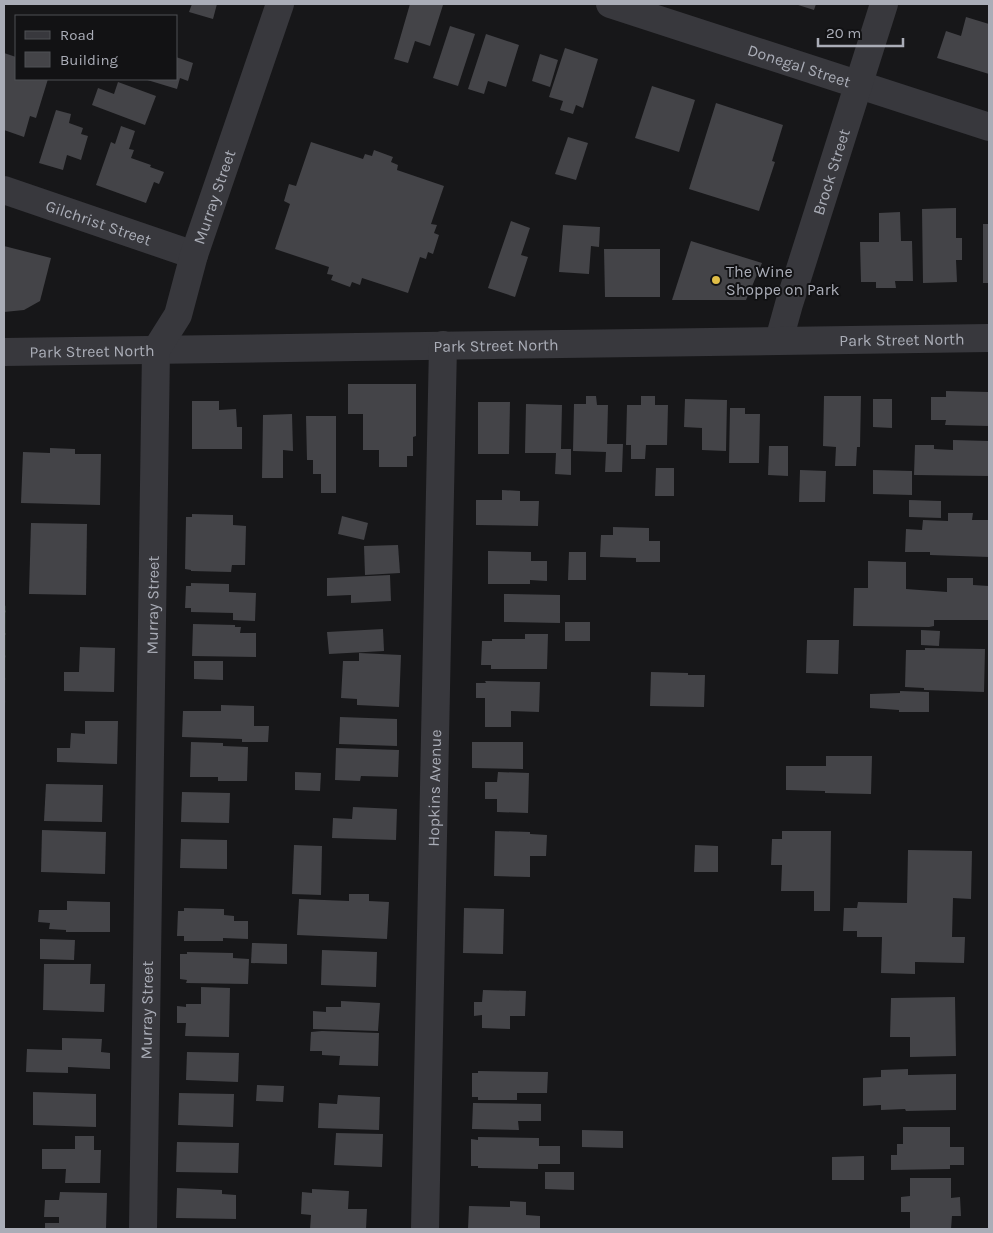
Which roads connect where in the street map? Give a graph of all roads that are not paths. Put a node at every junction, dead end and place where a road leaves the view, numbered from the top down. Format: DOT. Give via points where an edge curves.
graph roads {
  1 [pos="280,4"];
  2 [pos="610,4"];
  3 [pos="884,4"];
  4 [pos="858,85"];
  5 [pos="989,127"];
  6 [pos="4,190"];
  7 [pos="194,255"];
  8 [pos="989,338"];
  9 [pos="779,340"];
  10 [pos="443,345"];
  11 [pos="156,350"];
  12 [pos="4,352"];
  13 [pos="142,1229"];
  14 [pos="425,1229"];
  1 -- 7 [label="street, Murray Street"];
  2 -- 4 [label="street, Donegal Street"];
  3 -- 4 [label="street, Brock Street"];
  4 -- 5 [label="street, Donegal Street"];
  4 -- 9 [label="street, Brock Street"];
  6 -- 7 [label="street, Gilchrist Street"];
  7 -- 11 [label="street, Murray Street" via="178,315"];
  8 -- 9 [label="street, Park Street North"];
  9 -- 10 [label="street, Park Street North"];
  10 -- 11 [label="street, Park Street North"];
  10 -- 14 [label="street, Hopkins Avenue"];
  11 -- 12 [label="street, Park Street North"];
  11 -- 13 [label="street, Murray Street"];
}
